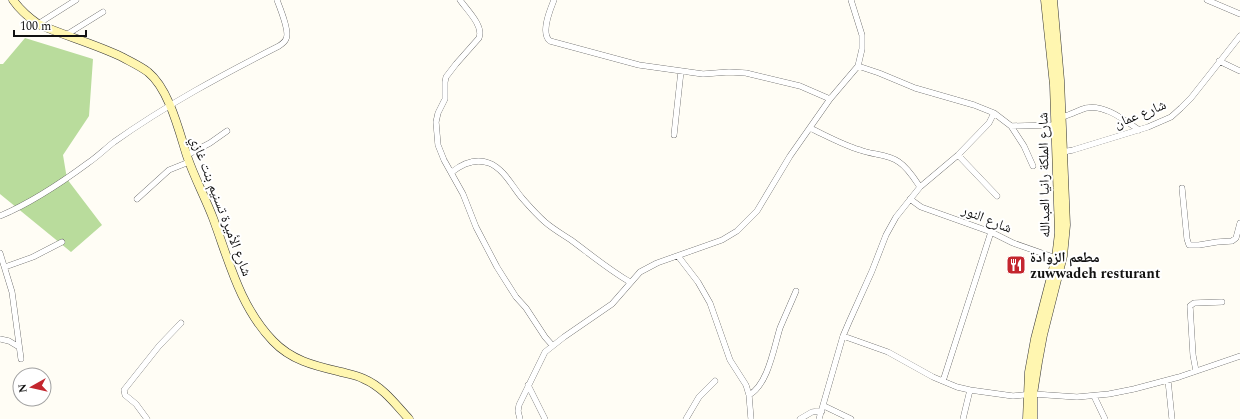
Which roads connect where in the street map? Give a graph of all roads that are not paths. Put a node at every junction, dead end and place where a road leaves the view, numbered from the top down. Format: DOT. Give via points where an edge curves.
graph roads {
  1 [pos="13,0"];
  2 [pos="76,0"];
  3 [pos="277,0"];
  4 [pos="460,0"];
  5 [pos="554,0"];
  6 [pos="851,0"];
  7 [pos="1045,0"];
  8 [pos="1052,0"];
  9 [pos="1207,0"];
  10 [pos="103,12"];
  11 [pos="1240,14"];
  12 [pos="38,24"];
  13 [pos="66,35"];
  14 [pos="1240,36"];
  15 [pos="1219,61"];
  16 [pos="858,66"];
  17 [pos="681,71"];
  18 [pos="1240,71"];
  19 [pos="830,99"];
  20 [pos="170,106"];
  21 [pos="994,113"];
  22 [pos="1065,116"];
  23 [pos="1055,125"];
  24 [pos="1011,126"];
  25 [pos="810,128"];
  26 [pos="1138,130"];
  27 [pos="226,131"];
  28 [pos="674,135"];
  29 [pos="1062,152"];
  30 [pos="958,156"];
  31 [pos="188,159"];
  32 [pos="1033,166"];
  33 [pos="452,172"];
  34 [pos="920,187"];
  35 [pos="1182,188"];
  36 [pos="998,196"];
  37 [pos="137,199"];
  38 [pos="910,199"];
  39 [pos="0,216"];
  40 [pos="1240,224"];
  41 [pos="991,232"];
  42 [pos="62,242"];
  43 [pos="0,253"];
  44 [pos="678,256"];
  45 [pos="1056,258"];
  46 [pos="5,267"];
  47 [pos="630,282"];
  48 [pos="796,291"];
  49 [pos="1222,302"];
  50 [pos="181,323"];
  51 [pos="18,336"];
  52 [pos="843,336"];
  53 [pos="0,339"];
  54 [pos="9,341"];
  55 [pos="552,345"];
  56 [pos="19,347"];
  57 [pos="1240,357"];
  58 [pos="21,359"];
  59 [pos="1196,371"];
  60 [pos="1168,380"];
  61 [pos="715,381"];
  62 [pos="943,381"];
  63 [pos="528,385"];
  64 [pos="970,390"];
  65 [pos="749,395"];
  66 [pos="1031,395"];
  67 [pos="1094,396"];
  68 [pos="823,408"];
  69 [pos="147,419"];
  70 [pos="409,419"];
  71 [pos="520,419"];
  72 [pos="545,419"];
  73 [pos="686,419"];
  74 [pos="752,419"];
  75 [pos="800,419"];
  76 [pos="819,419"];
  77 [pos="851,419"];
  78 [pos="963,419"];
  79 [pos="1027,419"];
  80 [pos="1033,419"];
  81 [pos="1105,419"];
  82 [pos="1172,419"];
  1 -- 12 [label="main road, شارع الأميرة تسنيم بنت غازي" via="19,9"];
  2 -- 12 [label="street"];
  3 -- 20 [label="street" via="286,30 285,41"];
  4 -- 33 [label="street" via="480,30 480,34 447,75 445,99 436,119 438,145"];
  5 -- 17 [label="street" via="545,29 548,40 625,62"];
  6 -- 16 [label="street" via="862,35"];
  7 -- 23 [label="main road, شارع الملكة رانيا العبدالله" via="1054,85"];
  8 -- 29 [label="main road, شارع الملكة رانيا العبدالله" via="1060,80"];
  9 -- 11 [label="street"];
  10 -- 13 [label="street"];
  12 -- 13 [label="main road, شارع الأميرة تسنيم بنت غازي"];
  13 -- 20 [label="main road, شارع الأميرة تسنيم بنت غازي" via="98,46 148,72 158,83"];
  14 -- 15 [label="street, شارع عمان"];
  15 -- 18 [label="street"];
  15 -- 26 [label="street, شارع عمان" via="1182,108 1171,116"];
  16 -- 19 [label="street"];
  16 -- 21 [label="street" via="915,88"];
  17 -- 19 [label="street" via="703,74 746,73 792,83"];
  17 -- 28 [label="street"];
  19 -- 25 [label="street"];
  20 -- 31 [label="main road, شارع الأميرة تسنيم بنت غازي"];
  20 -- 39 [label="street" via="34,199"];
  21 -- 24 [label="street"];
  21 -- 30 [label="street" via="989,123"];
  22 -- 26 [label="street" via="1086,108 1096,108 1116,115"];
  23 -- 24 [label="street"];
  23 -- 45 [label="main road, شارع الملكة رانيا العبدالله" via="1059,233"];
  24 -- 32 [label="street"];
  25 -- 34 [label="street" via="839,143 893,158 908,170"];
  25 -- 44 [label="street" via="757,211 742,226 722,240"];
  26 -- 29 [label="street, شارع عمان"];
  27 -- 31 [label="street"];
  29 -- 66 [label="main road, شارع الملكة رانيا العبدالله" via="1066,225 1064,244"];
  30 -- 34 [label="street"];
  30 -- 36 [label="street"];
  31 -- 37 [label="street" via="169,170"];
  31 -- 70 [label="main road, شارع الأميرة تسنيم بنت غازي" via="239,289 252,312 274,341 289,354 306,363 357,375 373,383"];
  33 -- 47 [label="street" via="471,162 488,163 497,168 547,224 612,272"];
  33 -- 55 [label="street" via="497,267"];
  34 -- 38 [label="street"];
  35 -- 40 [label="street" via="1189,245 1232,241 1236,238"];
  38 -- 41 [label="street, شارع النور" via="921,207"];
  38 -- 52 [label="street" via="886,235"];
  41 -- 45 [label="street, شارع النور" via="1013,243"];
  41 -- 62 [label="street"];
  42 -- 46 [label="street" via="33,257"];
  43 -- 46 [label="street"];
  44 -- 47 [label="street" via="645,268"];
  44 -- 65 [label="street" via="707,298 730,360 746,385"];
  45 -- 66 [label="main road, شارع الملكة رانيا العبدالله" via="1035,339 1029,372"];
  46 -- 51 [label="street" via="12,292"];
  47 -- 55 [label="street" via="617,300"];
  48 -- 65 [label="street" via="768,367 756,390"];
  49 -- 59 [label="street" via="1194,303 1190,306"];
  50 -- 69 [label="street" via="124,390 125,395 136,404"];
  51 -- 54 [label="street"];
  51 -- 56 [label="street"];
  52 -- 62 [label="street" via="888,352"];
  52 -- 68 [label="street"];
  53 -- 54 [label="street"];
  54 -- 56 [label="street"];
  55 -- 63 [label="street" via="541,357"];
  56 -- 58 [label="street"];
  57 -- 59 [label="street"];
  59 -- 60 [label="street"];
  60 -- 67 [label="street"];
  60 -- 82 [label="street"];
  61 -- 73 [label="street" via="699,397"];
  62 -- 64 [label="street"];
  63 -- 71 [label="street" via="518,408"];
  63 -- 72 [label="street"];
  64 -- 66 [label="street" via="1013,396"];
  64 -- 78 [label="street"];
  65 -- 74 [label="street"];
  66 -- 67 [label="street"];
  66 -- 79 [label="main road, شارع الملكة رانيا العبدالله"];
  66 -- 80 [label="main road, شارع الملكة رانيا العبدالله"];
  67 -- 81 [label="street"];
  68 -- 75 [label="street"];
  68 -- 76 [label="street"];
  68 -- 77 [label="street"];
}
